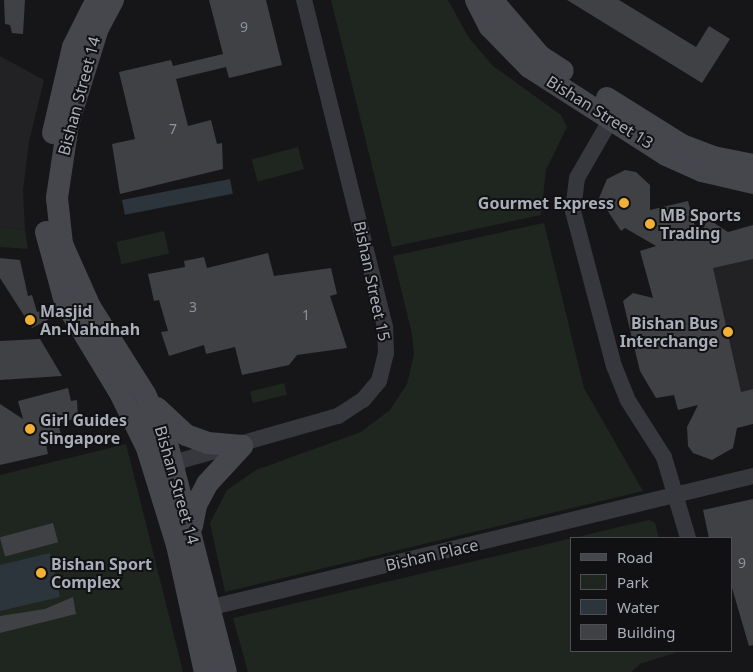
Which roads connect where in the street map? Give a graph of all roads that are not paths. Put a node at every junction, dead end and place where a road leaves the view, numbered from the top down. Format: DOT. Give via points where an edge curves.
graph roads {
  1 [pos="97,0"];
  2 [pos="113,0"];
  3 [pos="304,0"];
  4 [pos="476,0"];
  5 [pos="492,0"];
  6 [pos="611,119"];
  7 [pos="753,165"];
  8 [pos="753,183"];
  9 [pos="145,394"];
  10 [pos="242,446"];
  11 [pos="163,465"];
  12 [pos="752,478"];
  13 [pos="678,497"];
  14 [pos="191,530"];
  15 [pos="688,537"];
  16 [pos="209,606"];
  17 [pos="194,623"];
  18 [pos="205,672"];
  19 [pos="226,672"];
  1 -- 11 [label="street, Bishan Street 14" via="73,47 58,102 44,207 46,240 65,302"];
  2 -- 9 [label="street, Bishan Street 14" via="98,28 68,124 61,161 59,223 77,281"];
  3 -- 10 [label="street, Bishan Street 15" via="368,253 386,354 379,381 363,400 338,416"];
  4 -- 6 [label="street, Bishan Street 13" via="508,49"];
  5 -- 7 [label="street, Bishan Street 13" via="540,56 568,75 682,145 713,157"];
  6 -- 8 [label="street, Bishan Street 13" via="666,155 702,171"];
  6 -- 13 [label="street" via="577,178 573,211 614,366 627,398 664,458"];
  9 -- 10 [label="street" via="186,435 208,443"];
  9 -- 11 [label="street, Bishan Street 14"];
  10 -- 11 [label="street, Bishan Street 15"];
  10 -- 14 [label="street" via="207,484 196,504"];
  11 -- 14 [label="street, Bishan Street 14"];
  11 -- 17 [label="street, Bishan Street 14"];
  12 -- 13 [label="street, Bishan Place"];
  13 -- 15 [label="street"];
  13 -- 16 [label="street, Bishan Place"];
  14 -- 16 [label="street, Bishan Street 14"];
  16 -- 17 [label="street" via="199,610"];
  16 -- 19 [label="street, Bishan Street 14"];
  17 -- 18 [label="street, Bishan Street 14"];
}
